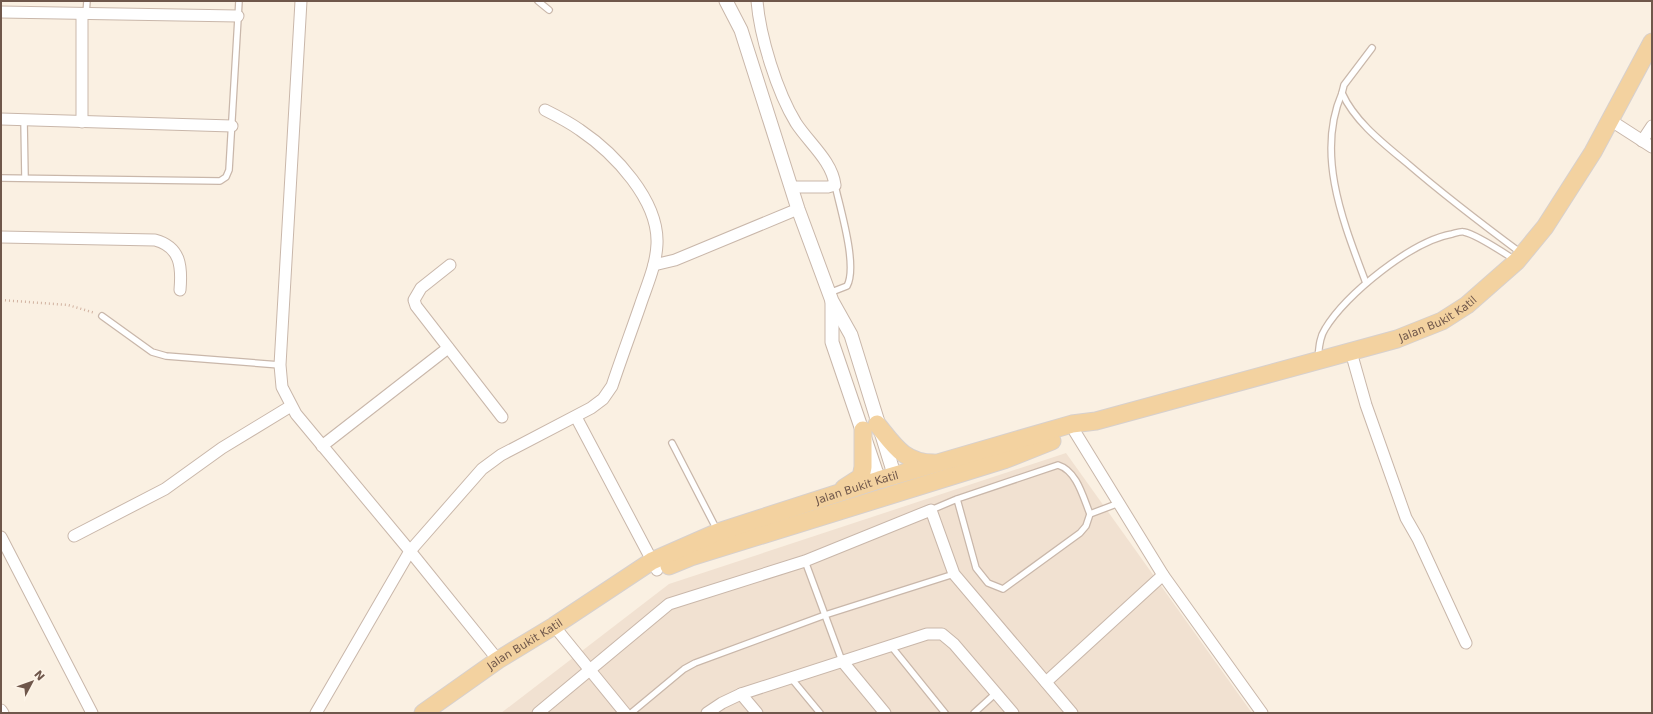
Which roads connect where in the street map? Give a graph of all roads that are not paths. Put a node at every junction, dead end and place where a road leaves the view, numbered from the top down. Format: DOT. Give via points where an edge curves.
graph roads {
  1 [pos="87,1"];
  2 [pos="239,1"];
  3 [pos="301,1"];
  4 [pos="538,1"];
  5 [pos="726,1"];
  6 [pos="757,1"];
  7 [pos="549,10"];
  8 [pos="1,12"];
  9 [pos="84,14"];
  10 [pos="238,16"];
  11 [pos="1652,42"];
  12 [pos="1372,48"];
  13 [pos="1648,59"];
  14 [pos="1342,93"];
  15 [pos="546,110"];
  16 [pos="1,119"];
  17 [pos="24,120"];
  18 [pos="1610,120"];
  19 [pos="82,122"];
  20 [pos="232,126"];
  21 [pos="1652,126"];
  22 [pos="1642,141"];
  23 [pos="1652,147"];
  24 [pos="1,178"];
  25 [pos="25,178"];
  26 [pos="835,185"];
  27 [pos="792,187"];
  28 [pos="798,208"];
  29 [pos="1,237"];
  30 [pos="1520,258"];
  31 [pos="450,265"];
  32 [pos="654,265"];
  33 [pos="1366,283"];
  34 [pos="180,290"];
  35 [pos="831,297"];
  36 [pos="102,316"];
  37 [pos="448,348"];
  38 [pos="1351,352"];
  39 [pos="1318,360"];
  40 [pos="280,366"];
  41 [pos="290,406"];
  42 [pos="502,417"];
  43 [pos="576,417"];
  44 [pos="870,427"];
  45 [pos="1073,428"];
  46 [pos="672,443"];
  47 [pos="322,446"];
  48 [pos="940,463"];
  49 [pos="888,481"];
  50 [pos="926,484"];
  51 [pos="957,499"];
  52 [pos="815,501"];
  53 [pos="1119,503"];
  54 [pos="861,504"];
  55 [pos="931,510"];
  56 [pos="1090,514"];
  57 [pos="718,532"];
  58 [pos="74,536"];
  59 [pos="1,537"];
  60 [pos="410,551"];
  61 [pos="805,561"];
  62 [pos="654,566"];
  63 [pos="954,574"];
  64 [pos="1163,575"];
  65 [pos="825,615"];
  66 [pos="554,626"];
  67 [pos="1466,643"];
  68 [pos="891,646"];
  69 [pos="498,660"];
  70 [pos="842,661"];
  71 [pos="590,670"];
  72 [pos="790,678"];
  73 [pos="1046,682"];
  74 [pos="996,693"];
  75 [pos="741,694"];
  76 [pos="1,710"];
  77 [pos="3,713"];
  78 [pos="92,713"];
  79 [pos="316,713"];
  80 [pos="423,713"];
  81 [pos="538,713"];
  82 [pos="625,713"];
  83 [pos="631,713"];
  84 [pos="707,713"];
  85 [pos="757,713"];
  86 [pos="820,713"];
  87 [pos="885,713"];
  88 [pos="945,713"];
  89 [pos="974,713"];
  90 [pos="1013,713"];
  91 [pos="1072,713"];
  92 [pos="1262,713"];
  1 -- 9 [label="lane"];
  2 -- 10 [label="lane"];
  3 -- 40 [label="street"];
  4 -- 7 [label="lane"];
  5 -- 27 [label="street" via="741,30"];
  6 -- 26 [label="street" via="770,61 788,108 807,139 831,169"];
  8 -- 9 [label="street"];
  9 -- 10 [label="street"];
  9 -- 19 [label="street"];
  10 -- 20 [label="lane"];
  11 -- 13 [label="main road, Jalan Bukit Katil"];
  12 -- 14 [label="lane" via="1344,85"];
  13 -- 18 [label="main road, Jalan Bukit Katil"];
  14 -- 30 [label="lane" via="1353,113 1389,148"];
  14 -- 33 [label="lane" via="1331,132 1332,163 1344,224"];
  15 -- 32 [label="street" via="580,129 604,149 625,171 643,196 655,221 657,243"];
  16 -- 17 [label="street"];
  17 -- 19 [label="street"];
  17 -- 25 [label="lane"];
  18 -- 22 [label="street"];
  18 -- 30 [label="main road, Jalan Bukit Katil" via="1593,152 1545,227"];
  19 -- 20 [label="street"];
  20 -- 25 [label="lane" via="229,170 226,177 220,181"];
  21 -- 22 [label="street"];
  22 -- 23 [label="street"];
  24 -- 25 [label="lane"];
  26 -- 27 [label="street"];
  26 -- 35 [label="lane" via="848,240 851,279 847,286"];
  27 -- 28 [label="street"];
  28 -- 32 [label="street" via="676,260"];
  28 -- 35 [label="street"];
  29 -- 34 [label="street" via="155,240 173,250 179,261"];
  30 -- 33 [label="lane" via="1464,232 1438,236 1416,247"];
  30 -- 38 [label="main road, Jalan Bukit Katil" via="1467,305 1442,321 1397,339"];
  31 -- 37 [label="street" via="421,288 414,300"];
  32 -- 43 [label="street" via="612,386 603,399"];
  33 -- 39 [label="lane" via="1324,330 1319,344"];
  35 -- 44 [label="street" via="851,335"];
  35 -- 44 [label="street" via="832,342"];
  36 -- 40 [label="lane" via="152,352 166,356"];
  37 -- 42 [label="street"];
  37 -- 47 [label="street"];
  38 -- 39 [label="main road, Jalan Bukit Katil"];
  38 -- 67 [label="street" via="1366,405 1406,518"];
  39 -- 45 [label="main road, Jalan Bukit Katil"];
  40 -- 41 [label="street" via="282,387"];
  41 -- 47 [label="street"];
  41 -- 58 [label="street" via="222,448 165,489"];
  43 -- 60 [label="street" via="501,455 482,469"];
  43 -- 62 [label="street"];
  44 -- 48 [label="main road" via="913,460"];
  44 -- 49 [label="street"];
  44 -- 52 [label="main road" via="861,477 851,485"];
  45 -- 48 [label="main road, Jalan Bukit Katil"];
  45 -- 50 [label="main road, Jalan Bukit Katil" via="1004,460"];
  45 -- 53 [label="street"];
  46 -- 57 [label="lane"];
  47 -- 60 [label="street"];
  48 -- 49 [label="main road, Jalan Bukit Katil"];
  49 -- 50 [label="main road"];
  49 -- 52 [label="main road, Jalan Bukit Katil"];
  49 -- 54 [label="main road"];
  50 -- 54 [label="main road, Jalan Bukit Katil"];
  51 -- 55 [label="lane"];
  51 -- 56 [label="lane" via="1058,465 1064,467 1074,478"];
  51 -- 56 [label="lane" via="976,568 988,583 1003,589 1080,533 1086,526"];
  52 -- 57 [label="main road, Jalan Bukit Katil"];
  53 -- 56 [label="lane"];
  53 -- 64 [label="street"];
  54 -- 62 [label="main road, Jalan Bukit Katil"];
  55 -- 61 [label="street"];
  55 -- 63 [label="street"];
  57 -- 62 [label="main road, Jalan Bukit Katil"];
  59 -- 78 [label="street"];
  60 -- 69 [label="street"];
  60 -- 79 [label="street"];
  61 -- 65 [label="lane"];
  61 -- 71 [label="street" via="669,604"];
  62 -- 66 [label="main road, Jalan Bukit Katil" via="628,578"];
  63 -- 65 [label="lane"];
  63 -- 73 [label="street"];
  64 -- 73 [label="street"];
  64 -- 92 [label="street"];
  65 -- 70 [label="lane"];
  65 -- 83 [label="lane" via="695,663 684,669"];
  66 -- 69 [label="main road, Jalan Bukit Katil"];
  66 -- 71 [label="street"];
  68 -- 70 [label="street"];
  68 -- 74 [label="street" via="927,634 942,634 954,644"];
  68 -- 88 [label="lane"];
  69 -- 80 [label="main road, Jalan Bukit Katil"];
  70 -- 72 [label="street"];
  70 -- 87 [label="street"];
  71 -- 81 [label="street"];
  71 -- 82 [label="street"];
  72 -- 75 [label="street"];
  72 -- 86 [label="lane"];
  73 -- 91 [label="street"];
  74 -- 89 [label="lane"];
  74 -- 90 [label="street"];
  75 -- 84 [label="street"];
  75 -- 85 [label="street"];
  76 -- 77 [label="street"];
}
